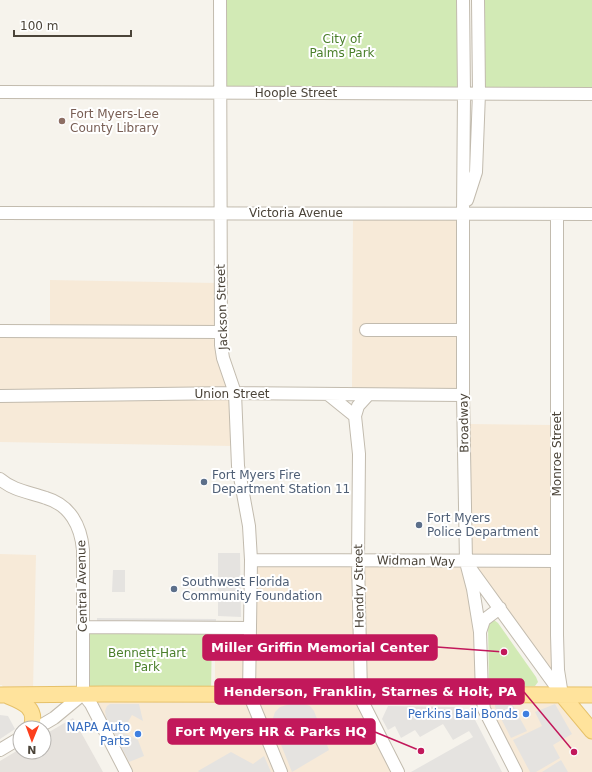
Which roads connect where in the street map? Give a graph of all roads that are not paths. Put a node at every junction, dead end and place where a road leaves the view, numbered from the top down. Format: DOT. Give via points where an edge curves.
graph roads {
  1 [pos="220,0"];
  2 [pos="463,0"];
  3 [pos="478,0"];
  4 [pos="0,92"];
  5 [pos="220,93"];
  6 [pos="464,93"];
  7 [pos="478,93"];
  8 [pos="592,94"];
  9 [pos="0,213"];
  10 [pos="220,213"];
  11 [pos="463,213"];
  12 [pos="557,214"];
  13 [pos="592,214"];
  14 [pos="366,330"];
  15 [pos="463,330"];
  16 [pos="0,331"];
  17 [pos="220,332"];
  18 [pos="236,393"];
  19 [pos="329,395"];
  20 [pos="368,395"];
  21 [pos="463,395"];
  22 [pos="0,396"];
  23 [pos="355,416"];
  24 [pos="0,479"];
  25 [pos="251,560"];
  26 [pos="358,560"];
  27 [pos="557,561"];
  28 [pos="466,562"];
  29 [pos="500,608"];
  30 [pos="83,628"];
  31 [pos="250,628"];
  32 [pos="480,632"];
  33 [pos="83,694"];
  34 [pos="249,694"];
  35 [pos="361,694"];
  36 [pos="482,694"];
  37 [pos="562,694"];
  38 [pos="3,695"];
  39 [pos="592,695"];
  40 [pos="33,720"];
  41 [pos="51,720"];
  42 [pos="592,731"];
  43 [pos="12,743"];
  44 [pos="0,750"];
  45 [pos="126,772"];
  46 [pos="282,772"];
  47 [pos="398,772"];
  48 [pos="516,772"];
  1 -- 5 [label="street, Jackson Street"];
  2 -- 6 [label="street, Broadway"];
  3 -- 7 [label="street, Broadway"];
  4 -- 5 [label="street, Hoople Street"];
  5 -- 6 [label="street, Hoople Street"];
  5 -- 10 [label="street, Jackson Street"];
  6 -- 7 [label="street, Hoople Street"];
  6 -- 11 [label="street, Broadway"];
  7 -- 8 [label="street, Hoople Street"];
  7 -- 11 [label="street, Broadway" via="476,172"];
  9 -- 10 [label="street, Victoria Avenue"];
  10 -- 11 [label="street, Victoria Avenue"];
  10 -- 17 [label="street, Jackson Street"];
  11 -- 12 [label="street, Victoria Avenue"];
  11 -- 15 [label="street, Broadway"];
  12 -- 13 [label="street, Victoria Avenue"];
  12 -- 27 [label="street, Monroe Street"];
  14 -- 15 [label="street"];
  15 -- 21 [label="street, Broadway"];
  16 -- 17 [label="street"];
  17 -- 18 [label="street, Jackson Street" via="224,358"];
  18 -- 19 [label="street, Union Street"];
  18 -- 22 [label="street, Union Street"];
  18 -- 25 [label="street, Jackson Street" via="238,466 249,526"];
  19 -- 20 [label="street, Union Street"];
  19 -- 23 [label="street"];
  20 -- 21 [label="street, Union Street"];
  20 -- 23 [label="street" via="358,406"];
  21 -- 28 [label="street, Broadway"];
  23 -- 26 [label="street, Hendry Street" via="359,454"];
  24 -- 30 [label="street, Central Avenue" via="14,489 56,502 76,521 83,550"];
  25 -- 26 [label="street, Widman Way"];
  25 -- 31 [label="street, Jackson Street"];
  26 -- 28 [label="street, Widman Way"];
  26 -- 35 [label="street, Hendry Street"];
  27 -- 28 [label="street, Widman Way"];
  27 -- 37 [label="street, Monroe Street" via="558,670"];
  28 -- 29 [label="street"];
  28 -- 32 [label="street, Broadway"];
  29 -- 32 [label="street" via="484,620"];
  29 -- 37 [label="street"];
  30 -- 31 [label="street"];
  30 -- 33 [label="street, Central Avenue"];
  31 -- 34 [label="street, Jackson Street"];
  32 -- 36 [label="street, Broadway"];
  33 -- 34 [label="main road"];
  33 -- 38 [label="main road"];
  33 -- 41 [label="street"];
  33 -- 45 [label="street" via="91,704"];
  34 -- 35 [label="main road"];
  34 -- 46 [label="street, Jackson Street"];
  35 -- 36 [label="main road"];
  35 -- 47 [label="street, Hendry Street" via="363,703"];
  36 -- 37 [label="main road"];
  36 -- 48 [label="street, Broadway" via="484,709"];
  37 -- 39 [label="main road"];
  37 -- 42 [label="main road"];
  38 -- 40 [label="main road" via="21,701 30,709"];
  43 -- 44 [label="street"];
}
